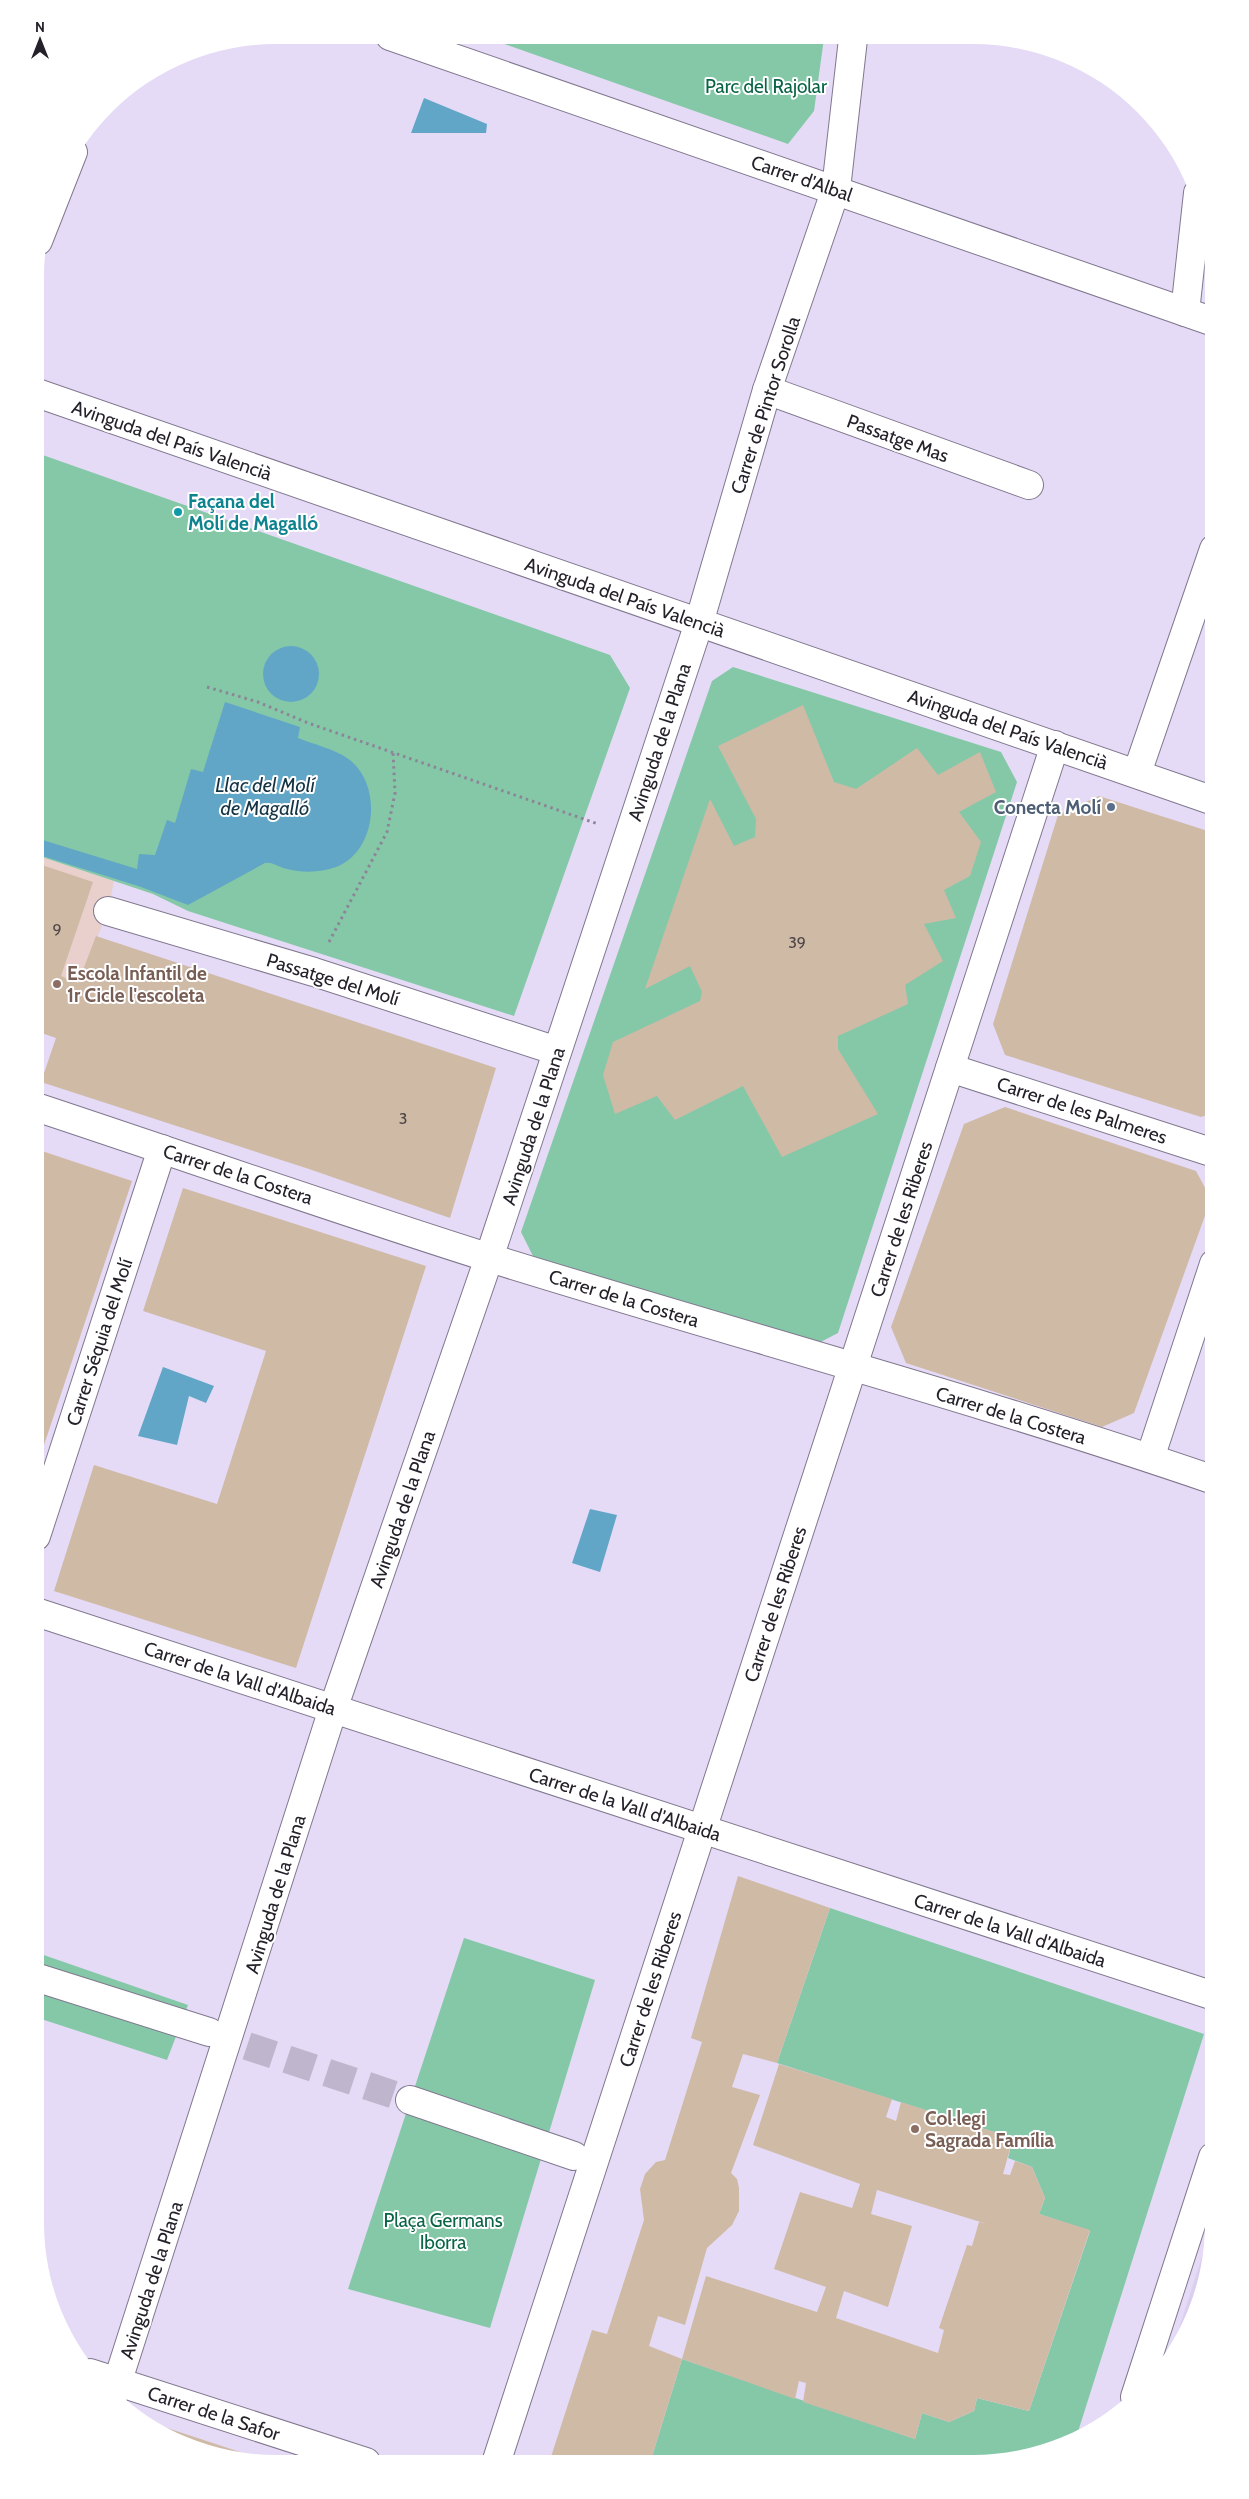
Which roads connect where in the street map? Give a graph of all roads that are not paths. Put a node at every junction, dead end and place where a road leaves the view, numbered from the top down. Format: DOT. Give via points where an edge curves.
graph roads {
  1 [pos="413,44"];
  2 [pos="852,44"];
  3 [pos="836,189"];
  4 [pos="1196,212"];
  5 [pos="1185,312"];
  6 [pos="1205,319"];
  7 [pos="768,390"];
  8 [pos="44,395"];
  9 [pos="1029,485"];
  10 [pos="1205,575"];
  11 [pos="699,623"];
  12 [pos="1055,745"];
  13 [pos="1137,773"];
  14 [pos="1205,798"];
  15 [pos="108,911"];
  16 [pos="558,1051"];
  17 [pos="950,1068"];
  18 [pos="44,1110"];
  19 [pos="162,1149"];
  20 [pos="1205,1150"];
  21 [pos="489,1258"];
  22 [pos="1205,1291"];
  23 [pos="853,1366"];
  24 [pos="1150,1458"];
  25 [pos="1205,1477"];
  26 [pos="44,1511"];
  27 [pos="44,1615"];
  28 [pos="333,1709"];
  29 [pos="702,1829"];
  30 [pos="44,1981"];
  31 [pos="1205,1993"];
  32 [pos="209,2032"];
  33 [pos="410,2100"];
  34 [pos="574,2156"];
  35 [pos="1205,2184"];
  36 [pos="1139,2385"];
  37 [pos="115,2390"];
  38 [pos="342,2455"];
  39 [pos="499,2455"];
  1 -- 3 [label="street, Carrer d'Albal"];
  2 -- 3 [label="street, Carrer de Pintor Sorolla"];
  3 -- 5 [label="street, Carrer d'Albal"];
  3 -- 7 [label="street, Carrer de Pintor Sorolla"];
  4 -- 5 [label="street"];
  5 -- 6 [label="street, Carrer d'Albal"];
  7 -- 9 [label="street, Passatge Mas"];
  7 -- 11 [label="street, Carrer de Pintor Sorolla"];
  8 -- 11 [label="street, Avinguda del País Valencià"];
  10 -- 13 [label="street"];
  11 -- 12 [label="street, Avinguda del País Valencià"];
  11 -- 16 [label="street, Avinguda de la Plana"];
  12 -- 13 [label="street, Avinguda del País Valencià"];
  12 -- 17 [label="street, Carrer de les Riberes"];
  13 -- 14 [label="street, Avinguda del País Valencià"];
  15 -- 16 [label="street, Passatge del Molí" via="314,972"];
  16 -- 21 [label="street, Avinguda de la Plana"];
  17 -- 20 [label="street, Carrer de les Palmeres"];
  17 -- 23 [label="street, Carrer de les Riberes"];
  18 -- 19 [label="street, Carrer de la Costera"];
  19 -- 21 [label="street, Carrer de la Costera"];
  19 -- 26 [label="street, Carrer Séquia del Molí"];
  21 -- 23 [label="street, Carrer de la Costera"];
  21 -- 28 [label="street, Avinguda de la Plana"];
  22 -- 24 [label="street"];
  23 -- 24 [label="street, Carrer de la Costera"];
  23 -- 29 [label="street, Carrer de les Riberes"];
  24 -- 25 [label="street, Carrer de la Costera"];
  27 -- 28 [label="street, Carrer de la Vall d'Albaida"];
  28 -- 29 [label="street, Carrer de la Vall d'Albaida"];
  28 -- 37 [label="street, Avinguda de la Plana"];
  29 -- 31 [label="street, Carrer de la Vall d'Albaida"];
  29 -- 39 [label="street, Carrer de les Riberes"];
  30 -- 32 [label="street"];
  33 -- 34 [label="street"];
  35 -- 36 [label="street"];
  37 -- 38 [label="street, Carrer de la Safor"];
}
